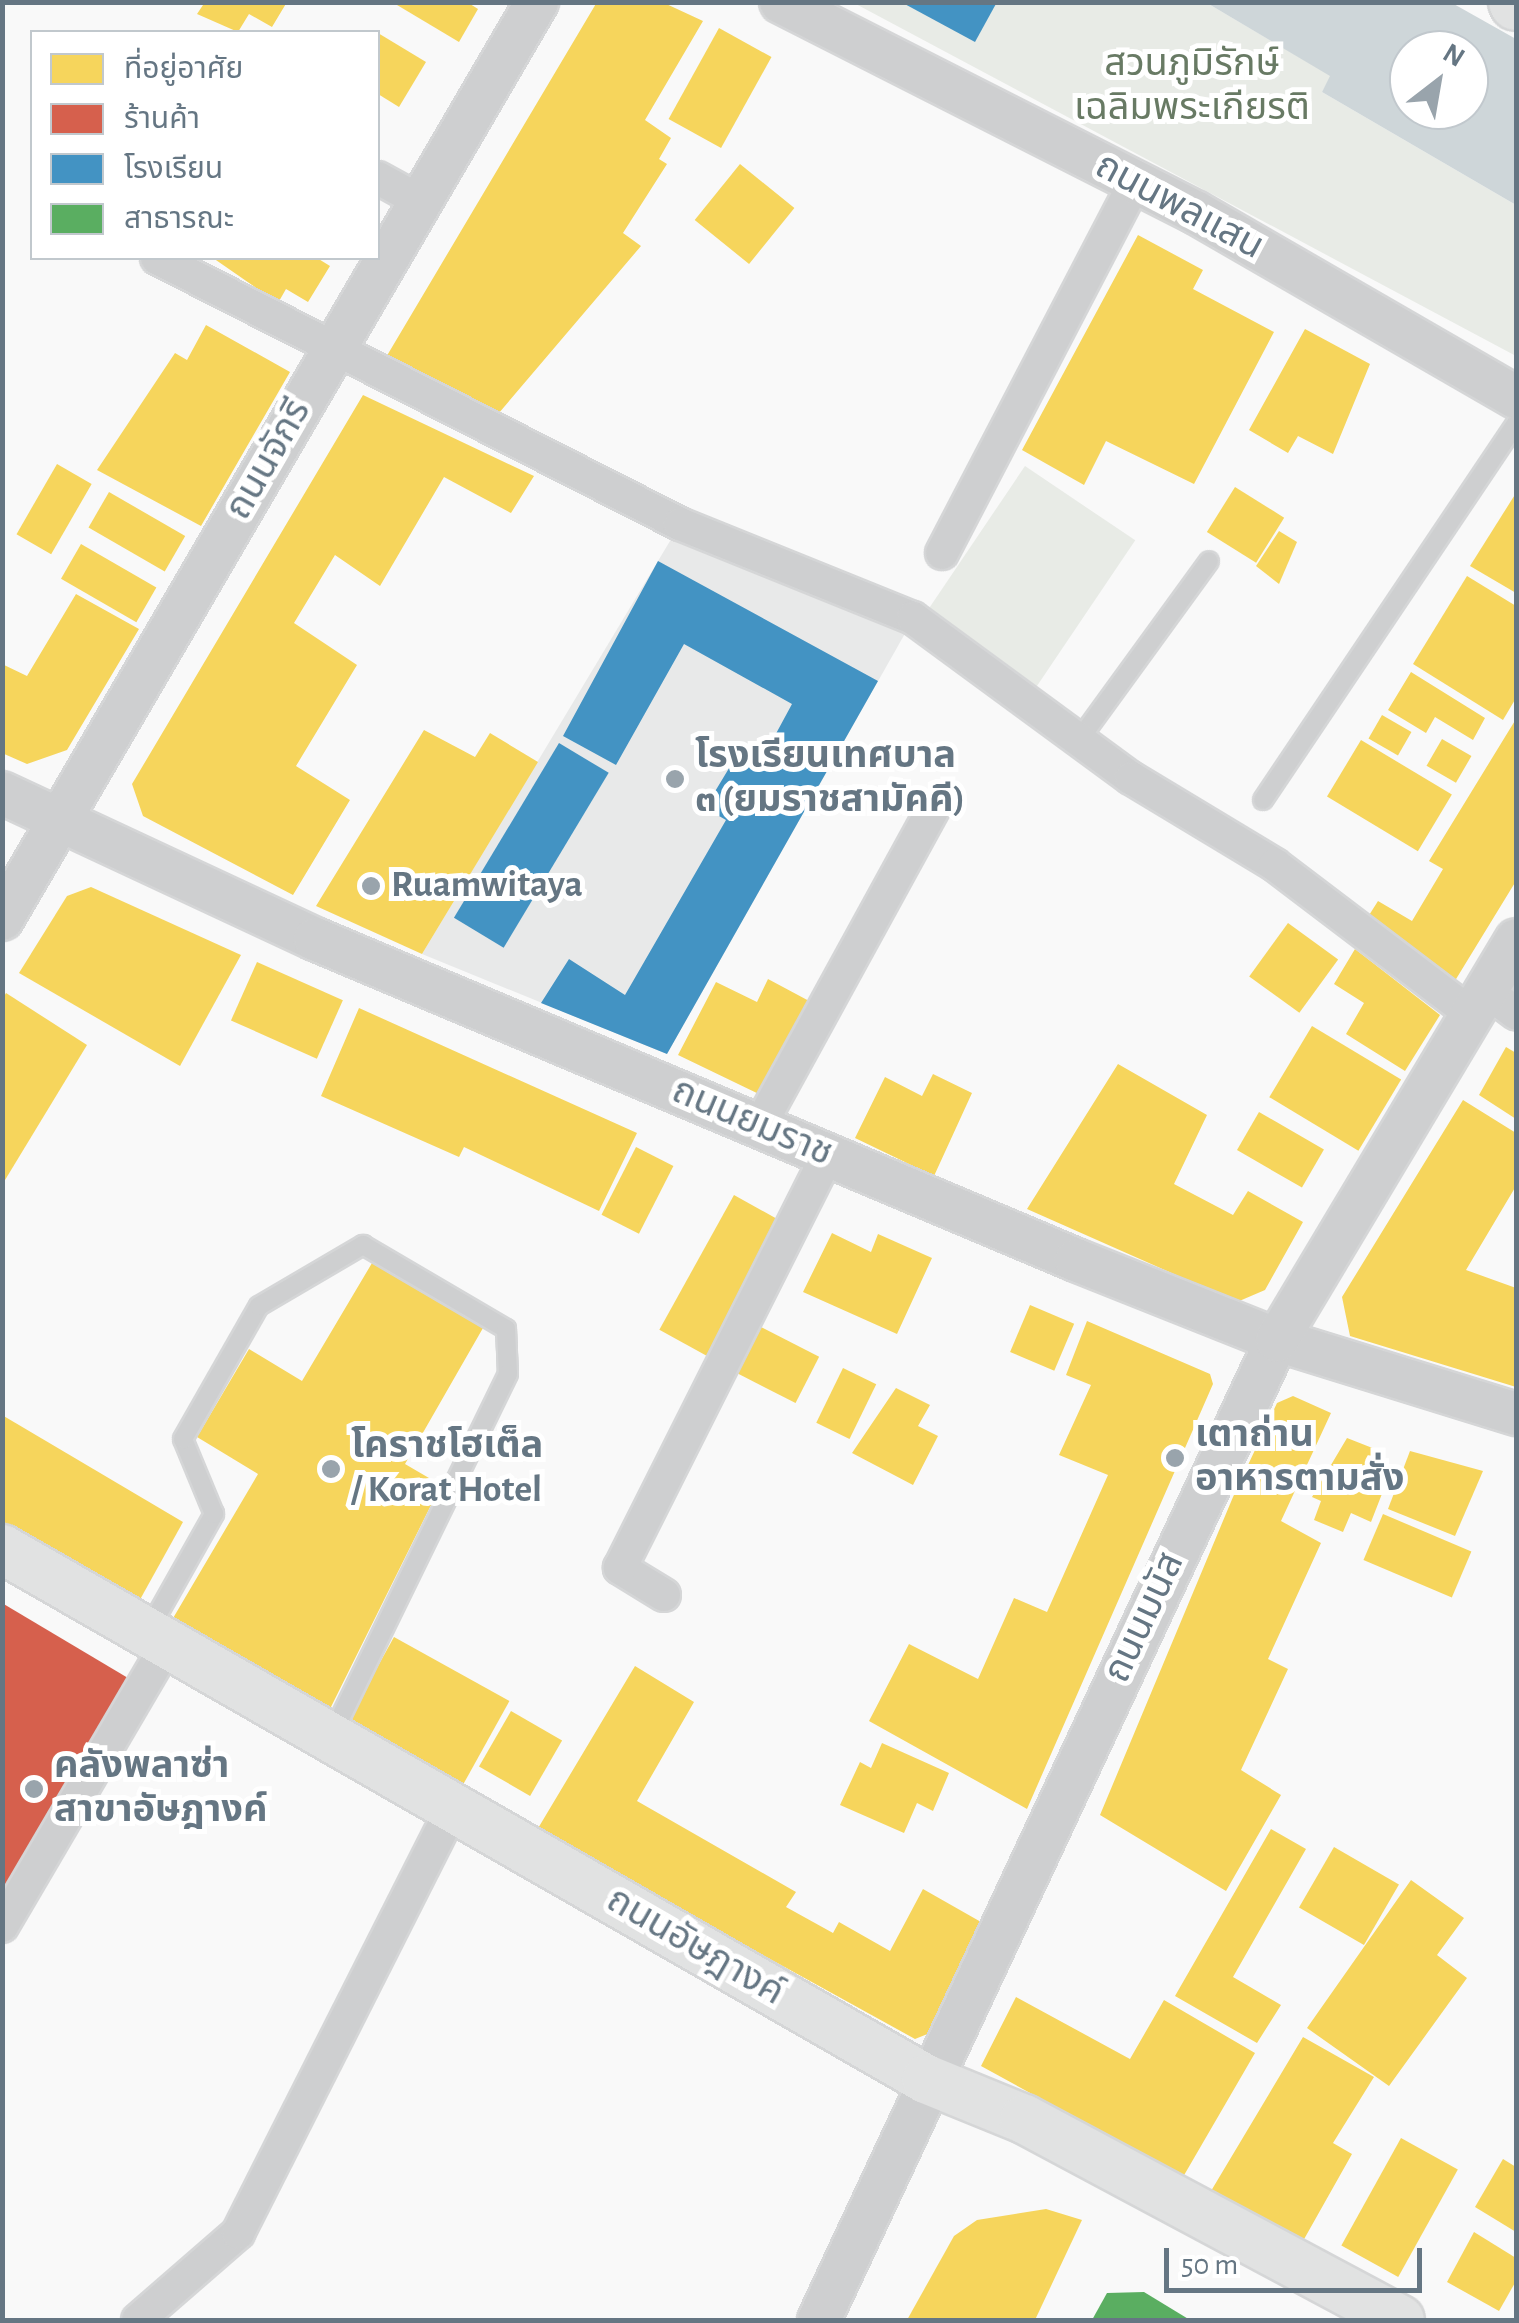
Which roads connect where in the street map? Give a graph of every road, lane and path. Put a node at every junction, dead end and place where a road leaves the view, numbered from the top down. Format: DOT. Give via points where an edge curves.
graph roads {
  1 [pos="537,2"];
  2 [pos="781,2"];
  3 [pos="380,179"];
  4 [pos="1135,182"];
  5 [pos="420,202"];
  6 [pos="161,260"];
  7 [pos="330,352"];
  8 [pos="1516,396"];
  9 [pos="1516,424"];
  10 [pos="942,552"];
  11 [pos="1209,560"];
  12 [pos="1079,740"];
  13 [pos="2,793"];
  14 [pos="1263,800"];
  15 [pos="933,809"];
  16 [pos="60,824"];
  17 [pos="2,919"];
  18 [pos="1516,940"];
  19 [pos="1491,1006"];
  20 [pos="760,1125"];
  21 [pos="828,1155"];
  22 [pos="1277,1340"];
  23 [pos="1516,1414"];
  24 [pos="2,1550"];
  25 [pos="664,1595"];
  26 [pos="157,1639"];
  27 [pos="330,1740"];
  28 [pos="452,1809"];
  29 [pos="2,1926"];
  30 [pos="926,2080"];
  31 [pos="138,2320"];
  32 [pos="820,2320"];
  33 [pos="1400,2320"];
  1 -- 5 [label="street, ถนนจักรี"];
  2 -- 4 [label="street, ถนนพลแสน"];
  3 -- 5 [label="street"];
  4 -- 8 [label="street, ถนนพลแสน"];
  4 -- 10 [label="street"];
  5 -- 7 [label="street, ถนนจักรี"];
  6 -- 7 [label="street"];
  7 -- 12 [label="street" via="680,524 913,618"];
  7 -- 16 [label="street, ถนนจักรี"];
  9 -- 14 [label="lane"];
  11 -- 12 [label="lane"];
  12 -- 19 [label="street"];
  13 -- 16 [label="street, ถนนยมราช"];
  15 -- 20 [label="street"];
  16 -- 17 [label="street, ถนนจักรี"];
  16 -- 20 [label="street, ถนนยมราช"];
  18 -- 19 [label="street, ถนนมนัส"];
  19 -- 22 [label="street, ถนนมนัส"];
  20 -- 21 [label="street, ถนนยมราช"];
  21 -- 22 [label="street, ถนนยมราช"];
  21 -- 25 [label="street" via="620,1568"];
  22 -- 23 [label="street, ถนนยมราช"];
  22 -- 30 [label="street, ถนนมนัส"];
  24 -- 26 [label="main road, ถนนอัษฎางค์"];
  26 -- 27 [label="main road, ถนนอัษฎางค์"];
  26 -- 27 [label="lane" via="214,1514 182,1440 259,1306 363,1246 506,1329 508,1374"];
  26 -- 29 [label="street"];
  27 -- 28 [label="main road, ถนนอัษฎางค์"];
  28 -- 30 [label="main road, ถนนอัษฎางค์"];
  28 -- 31 [label="street" via="238,2233"];
  30 -- 32 [label="street, ถนนมนัส"];
  30 -- 33 [label="main road, ถนนอัษฎางค์" via="1024,2120"];
}
